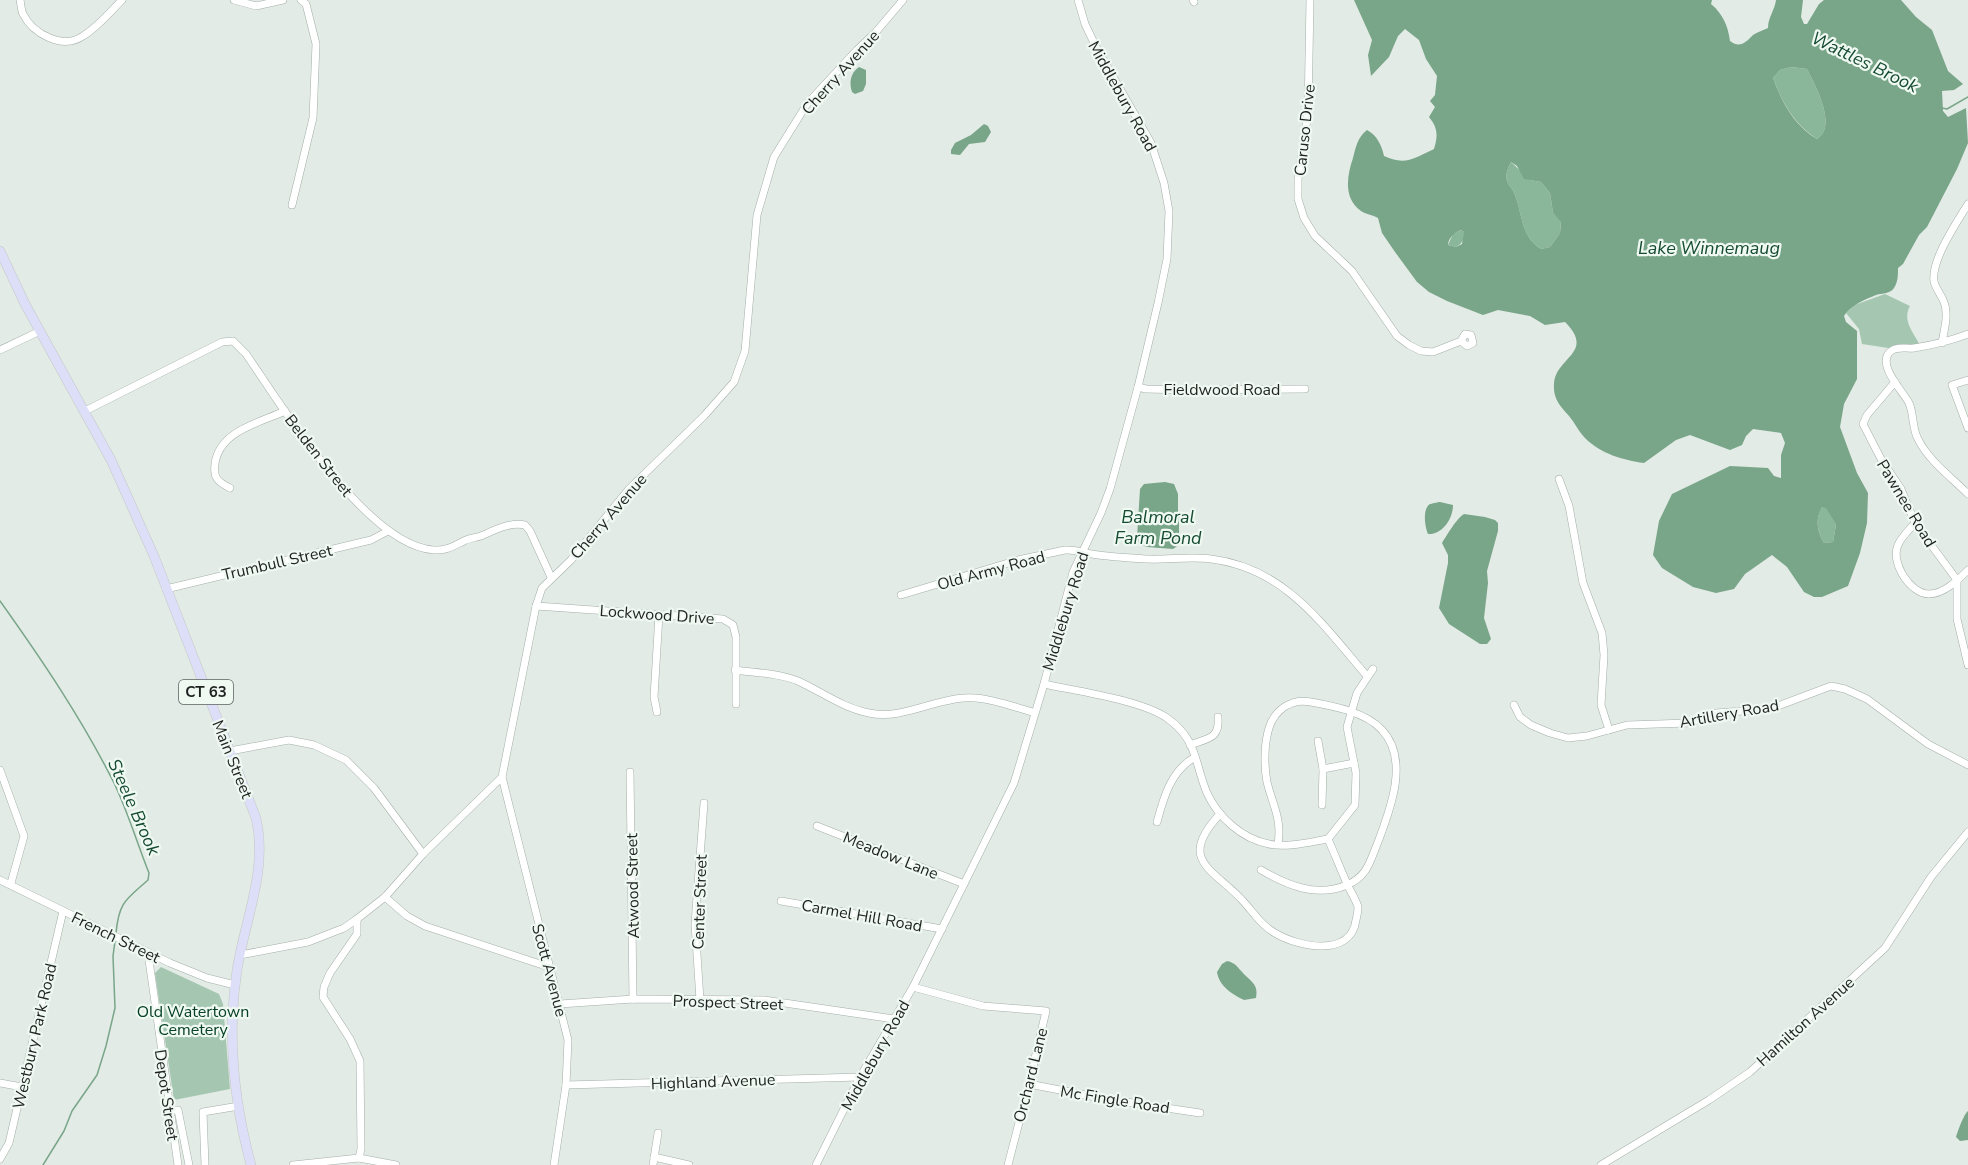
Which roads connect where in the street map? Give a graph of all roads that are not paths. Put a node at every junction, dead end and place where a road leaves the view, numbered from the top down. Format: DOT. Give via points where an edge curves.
graph roads {
  1 [pos="20,0"];
  2 [pos="122,0"];
  3 [pos="234,0"];
  4 [pos="283,0"];
  5 [pos="301,0"];
  6 [pos="903,0"];
  7 [pos="1078,0"];
  8 [pos="1310,0"];
  9 [pos="1968,204"];
  10 [pos="292,205"];
  11 [pos="0,251"];
  12 [pos="39,331"];
  13 [pos="1968,334"];
  14 [pos="1461,341"];
  15 [pos="1942,344"];
  16 [pos="0,350"];
  17 [pos="1968,380"];
  18 [pos="1895,382"];
  19 [pos="1138,387"];
  20 [pos="1305,389"];
  21 [pos="85,411"];
  22 [pos="285,411"];
  23 [pos="1968,428"];
  24 [pos="1559,479"];
  25 [pos="230,488"];
  26 [pos="1968,495"];
  27 [pos="1915,523"];
  28 [pos="388,531"];
  29 [pos="1082,551"];
  30 [pos="1968,570"];
  31 [pos="551,577"];
  32 [pos="1957,580"];
  33 [pos="166,589"];
  34 [pos="901,596"];
  35 [pos="536,606"];
  36 [pos="659,615"];
  37 [pos="1968,665"];
  38 [pos="1373,669"];
  39 [pos="735,670"];
  40 [pos="1367,676"];
  41 [pos="1044,684"];
  42 [pos="736,704"];
  43 [pos="1514,705"];
  44 [pos="657,712"];
  45 [pos="1351,712"];
  46 [pos="1035,713"];
  47 [pos="1218,717"];
  48 [pos="1609,730"];
  49 [pos="1318,741"];
  50 [pos="1190,745"];
  51 [pos="230,751"];
  52 [pos="1195,757"];
  53 [pos="1354,763"];
  54 [pos="1968,765"];
  55 [pos="1323,769"];
  56 [pos="0,770"];
  57 [pos="630,772"];
  58 [pos="502,777"];
  59 [pos="704,803"];
  60 [pos="1322,805"];
  61 [pos="1220,814"];
  62 [pos="1157,822"];
  63 [pos="817,826"];
  64 [pos="1968,832"];
  65 [pos="1328,839"];
  66 [pos="1278,844"];
  67 [pos="423,854"];
  68 [pos="1261,870"];
  69 [pos="0,880"];
  70 [pos="10,883"];
  71 [pos="964,884"];
  72 [pos="1348,885"];
  73 [pos="385,897"];
  74 [pos="782,901"];
  75 [pos="63,911"];
  76 [pos="357,919"];
  77 [pos="942,929"];
  78 [pos="148,953"];
  79 [pos="240,955"];
  80 [pos="549,968"];
  81 [pos="235,985"];
  82 [pos="913,987"];
  83 [pos="633,999"];
  84 [pos="700,1000"];
  85 [pos="560,1004"];
  86 [pos="894,1019"];
  87 [pos="860,1077"];
  88 [pos="0,1083"];
  89 [pos="1029,1084"];
  90 [pos="566,1085"];
  91 [pos="22,1087"];
  92 [pos="239,1106"];
  93 [pos="169,1110"];
  94 [pos="1200,1113"];
  95 [pos="658,1133"];
  96 [pos="654,1157"];
  97 [pos="358,1158"];
  98 [pos="0,1159"];
  99 [pos="178,1165"];
  100 [pos="189,1165"];
  101 [pos="205,1165"];
  102 [pos="251,1165"];
  103 [pos="293,1165"];
  104 [pos="396,1165"];
  105 [pos="554,1165"];
  106 [pos="653,1165"];
  107 [pos="689,1165"];
  108 [pos="816,1165"];
  109 [pos="1008,1165"];
  110 [pos="1601,1165"];
  1 -- 2 [label="street" via="22,13 32,27 45,36 66,41 82,38"];
  3 -- 4 [label="street" via="256,6"];
  5 -- 10 [label="street" via="306,4 316,44 313,118"];
  6 -- 31 [label="street, Cherry Avenue" via="807,104 774,157 757,214 745,351 734,382 629,489 571,560"];
  7 -- 19 [label="street, Middlebury Road" via="1096,47 1151,143 1169,211 1167,259"];
  8 -- 14 [label="street, Caruso Drive" via="1308,113 1298,179 1298,199 1304,218 1315,236 1352,271 1397,336 1408,345 1433,352"];
  9 -- 15 [label="street" via="1942,249 1934,274 1946,311"];
  11 -- 12 [label="main road, Main Street / CT 63"];
  12 -- 16 [label="street"];
  12 -- 21 [label="main road, Main Street / CT 63"];
  13 -- 15 [label="street"];
  15 -- 18 [label="street" via="1896,348 1890,352 1887,368"];
  17 -- 23 [label="street" via="1952,385"];
  18 -- 26 [label="street" via="1909,403 1917,439"];
  18 -- 27 [label="street, Pawnee Road" via="1863,424 1901,489"];
  19 -- 20 [label="street, Fieldwood Road"];
  19 -- 29 [label="street, Middlebury Road" via="1110,489"];
  21 -- 22 [label="street, Belden Street" via="222,342 233,341"];
  21 -- 33 [label="main road, Main Street / CT 63" via="111,460"];
  22 -- 25 [label="street" via="223,441 216,454 214,473 218,482"];
  22 -- 28 [label="street, Belden Street" via="342,489"];
  24 -- 48 [label="street" via="1569,506 1583,583 1602,633 1601,705"];
  27 -- 32 [label="street, Pawnee Road"];
  27 -- 32 [label="street" via="1897,545 1896,558 1914,589 1928,594 1940,592"];
  28 -- 31 [label="street, Belden Street" via="433,551 451,549 464,540 497,529 525,525"];
  28 -- 33 [label="street, Trumbull Street" via="371,540"];
  29 -- 34 [label="street, Old Army Road" via="1065,550 1017,560"];
  29 -- 40 [label="street" via="1146,559 1209,558 1255,570 1281,585 1313,612"];
  29 -- 41 [label="street, Middlebury Road"];
  30 -- 32 [label="street"];
  31 -- 35 [label="street, Cherry Avenue"];
  32 -- 37 [label="street" via="1956,619"];
  33 -- 51 [label="main road, Main Street / CT 63"];
  35 -- 36 [label="street, Lockwood Drive"];
  35 -- 58 [label="street, Cherry Avenue"];
  36 -- 39 [label="street, Lockwood Drive" via="723,619 733,625"];
  36 -- 44 [label="street" via="654,697"];
  38 -- 40 [label="street"];
  39 -- 42 [label="street, Lockwood Drive"];
  39 -- 46 [label="street" via="779,675 870,714 895,714 966,697"];
  40 -- 45 [label="street"];
  41 -- 46 [label="street, Middlebury Road"];
  41 -- 50 [label="street" via="1141,706 1166,717 1187,736"];
  43 -- 48 [label="street, Artillery Road" via="1520,717 1531,725 1568,738"];
  45 -- 53 [label="street" via="1347,727"];
  45 -- 66 [label="street" via="1308,701 1289,703 1277,712 1269,726 1267,781 1279,820"];
  45 -- 72 [label="street" via="1383,730 1393,748 1396,768 1394,793 1372,862"];
  46 -- 71 [label="street, Middlebury Road" via="1014,783"];
  47 -- 50 [label="street" via="1215,734"];
  48 -- 54 [label="street, Artillery Road" via="1627,725 1689,723 1716,713 1778,706 1831,686 1867,699 1928,744"];
  49 -- 55 [label="street"];
  50 -- 52 [label="street"];
  51 -- 67 [label="street" via="289,740 314,745 346,760 374,788"];
  51 -- 79 [label="main road, Main Street / CT 63" via="253,807 260,840 258,878"];
  52 -- 61 [label="street"];
  52 -- 62 [label="street" via="1177,772 1164,795"];
  53 -- 55 [label="street"];
  53 -- 65 [label="street" via="1355,805"];
  55 -- 60 [label="street"];
  56 -- 70 [label="street" via="24,836"];
  57 -- 83 [label="street, Atwood Street"];
  58 -- 67 [label="street"];
  58 -- 80 [label="street, Scott Avenue"];
  59 -- 84 [label="street, Center Street" via="695,924"];
  61 -- 66 [label="street" via="1245,835"];
  61 -- 72 [label="street" via="1208,827 1200,856 1206,869 1275,934 1304,945 1331,946 1347,939 1355,925 1358,907"];
  63 -- 71 [label="street, Meadow Lane"];
  64 -- 110 [label="street, Hamilton Avenue" via="1931,877 1885,948 1750,1072"];
  65 -- 66 [label="street"];
  65 -- 72 [label="street"];
  67 -- 73 [label="street"];
  68 -- 72 [label="street" via="1310,891"];
  69 -- 70 [label="street, French Street"];
  70 -- 75 [label="street, French Street"];
  71 -- 77 [label="street, Middlebury Road"];
  73 -- 76 [label="street"];
  73 -- 80 [label="street" via="425,926"];
  74 -- 77 [label="street, Carmel Hill Road"];
  75 -- 78 [label="street, French Street"];
  75 -- 91 [label="street, Westbury Park Road"];
  76 -- 79 [label="street" via="308,942"];
  76 -- 97 [label="street" via="357,934 330,973 323,997 360,1061"];
  77 -- 82 [label="street, Middlebury Road"];
  78 -- 81 [label="street, French Street"];
  78 -- 93 [label="street, Depot Street"];
  79 -- 81 [label="main road, Main Street / CT 63"];
  80 -- 85 [label="street, Scott Avenue"];
  81 -- 92 [label="main road, Main Street / CT 63" via="231,1034"];
  82 -- 86 [label="street, Middlebury Road"];
  82 -- 89 [label="street, Orchard Lane" via="983,1006 1046,1011"];
  83 -- 84 [label="street, Prospect Street"];
  83 -- 85 [label="street, Prospect Street"];
  84 -- 86 [label="street, Prospect Street" via="764,1000"];
  85 -- 90 [label="street, Scott Avenue" via="568,1040"];
  86 -- 87 [label="street, Middlebury Road"];
  87 -- 90 [label="street, Highland Avenue"];
  87 -- 108 [label="street, Middlebury Road"];
  88 -- 91 [label="street"];
  89 -- 94 [label="street, Mc Fingle Road"];
  89 -- 109 [label="street, Orchard Lane"];
  90 -- 105 [label="street, Scott Avenue"];
  91 -- 98 [label="street, Westbury Park Road" via="9,1143"];
  92 -- 101 [label="street" via="203,1112"];
  92 -- 102 [label="main road, Main Street / CT 63"];
  93 -- 99 [label="street, Depot Street"];
  93 -- 100 [label="street" via="178,1110"];
  95 -- 96 [label="street"];
  96 -- 106 [label="street"];
  96 -- 107 [label="street"];
  97 -- 103 [label="street"];
  97 -- 104 [label="street"];
}
